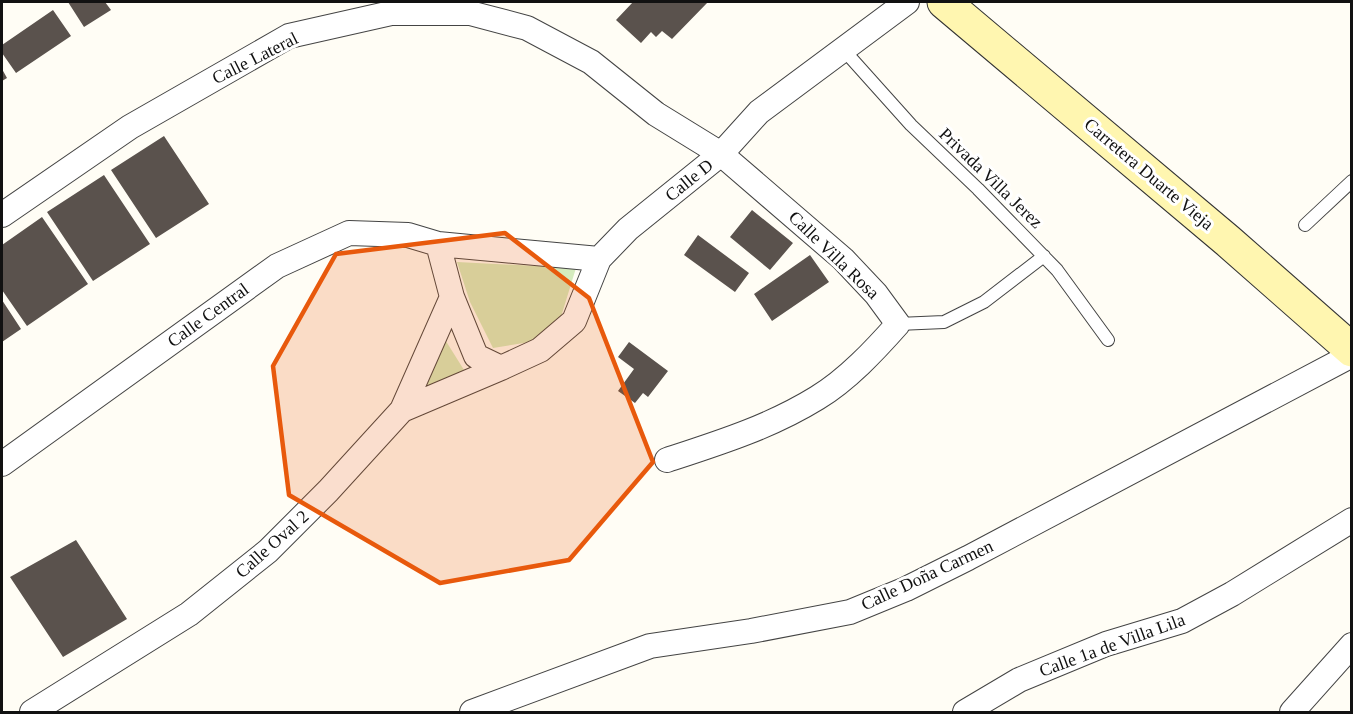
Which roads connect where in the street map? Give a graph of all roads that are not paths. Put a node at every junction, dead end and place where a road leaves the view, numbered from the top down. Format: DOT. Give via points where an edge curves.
graph roads {
  1 [pos="907,2"];
  2 [pos="944,2"];
  3 [pos="842,48"];
  4 [pos="721,154"];
  5 [pos="1352,181"];
  6 [pos="2,215"];
  7 [pos="1305,225"];
  8 [pos="438,244"];
  9 [pos="1044,256"];
  10 [pos="599,259"];
  11 [pos="452,297"];
  12 [pos="898,324"];
  13 [pos="1108,340"];
  14 [pos="1352,352"];
  15 [pos="501,368"];
  16 [pos="402,410"];
  17 [pos="668,460"];
  18 [pos="2,464"];
  19 [pos="1352,520"];
  20 [pos="1352,645"];
  21 [pos="32,712"];
  22 [pos="472,712"];
  23 [pos="965,712"];
  24 [pos="1292,712"];
  1 -- 3 [label="street, Calle D"];
  2 -- 14 [label="main road, Carretera Duarte Vieja"];
  3 -- 4 [label="street, Calle D" via="759,112"];
  3 -- 9 [label="lane, Privada Villa Jerez" via="910,125"];
  4 -- 6 [label="street, Calle Lateral" via="656,114 591,62 527,28 470,13 391,13 289,36 130,127"];
  4 -- 10 [label="street, Calle D" via="628,229"];
  4 -- 12 [label="street, Calle Villa Rosa" via="843,259"];
  5 -- 7 [label="lane"];
  8 -- 10 [label="street"];
  8 -- 11 [label="street"];
  8 -- 18 [label="street, Calle Central" via="408,235 349,233 277,266"];
  9 -- 12 [label="lane" via="984,302 944,322"];
  9 -- 13 [label="lane, Privada Villa Jerez"];
  10 -- 15 [label="street, Calle Oval 2" via="574,321 540,350"];
  11 -- 15 [label="street" via="476,356"];
  11 -- 16 [label="street"];
  12 -- 17 [label="street" via="870,356 818,398 741,436"];
  14 -- 22 [label="street, Calle Doña Carmen" via="968,558 850,612 650,646"];
  15 -- 16 [label="street, Calle Oval 2"];
  16 -- 21 [label="street, Calle Oval 2" via="268,550 189,614"];
  19 -- 23 [label="street, Calle 1a de Villa Lila" via="1182,621 1106,644 1019,680"];
  20 -- 24 [label="street"];
}
